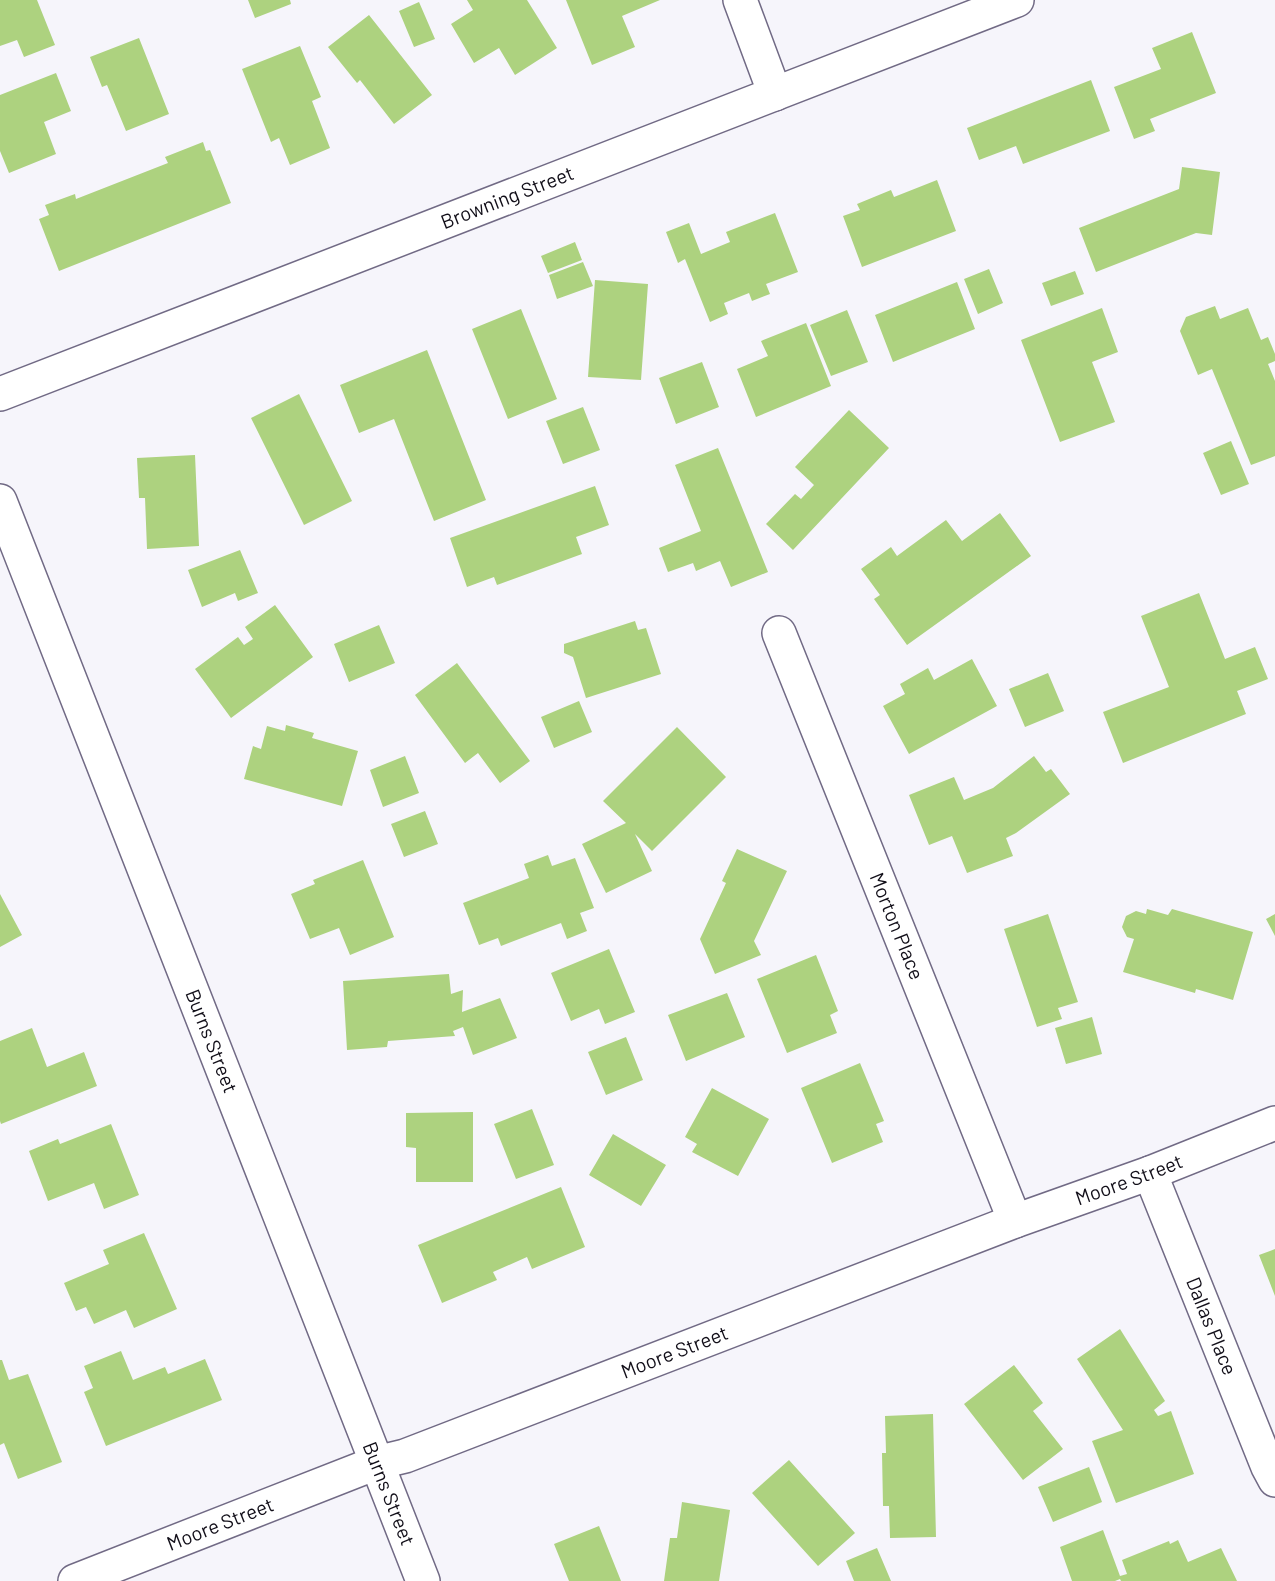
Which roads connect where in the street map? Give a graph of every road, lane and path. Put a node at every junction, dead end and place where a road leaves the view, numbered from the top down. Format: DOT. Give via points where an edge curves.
graph roads {
  1 [pos="740,0"];
  2 [pos="1017,0"];
  3 [pos="775,94"];
  4 [pos="0,394"];
  5 [pos="0,501"];
  6 [pos="779,633"];
  7 [pos="1275,1123"];
  8 [pos="1150,1173"];
  9 [pos="1015,1221"];
  10 [pos="376,1463"];
  11 [pos="1275,1480"];
  12 [pos="75,1581"];
  13 [pos="423,1581"];
  1 -- 3 [label="street"];
  2 -- 3 [label="street, Browning Street"];
  3 -- 4 [label="street, Browning Street"];
  5 -- 10 [label="street, Burns Street"];
  6 -- 9 [label="street, Morton Place"];
  7 -- 8 [label="street, Moore Street"];
  8 -- 9 [label="street, Moore Street"];
  8 -- 11 [label="street, Dallas Place"];
  9 -- 10 [label="street, Moore Street" via="428,1447"];
  10 -- 12 [label="street, Moore Street"];
  10 -- 13 [label="street, Burns Street"];
}
